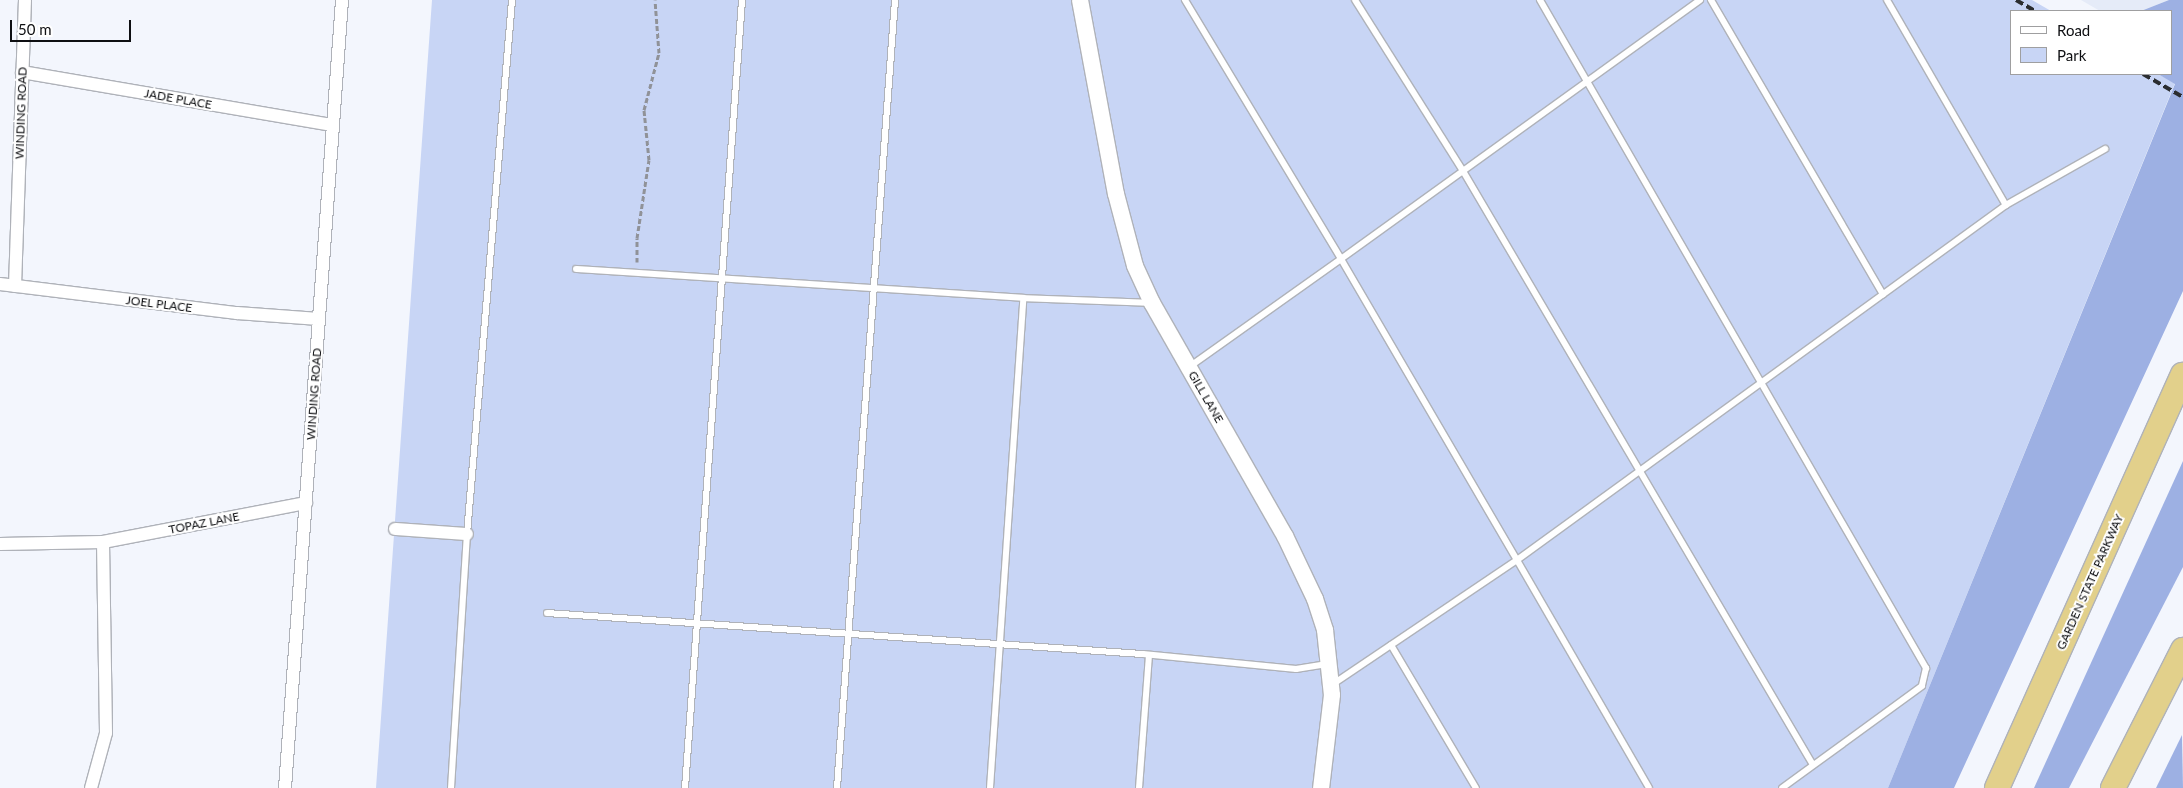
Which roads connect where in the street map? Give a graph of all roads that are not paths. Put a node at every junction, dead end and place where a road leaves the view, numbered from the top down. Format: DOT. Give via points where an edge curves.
graph roads {
  1 [pos="25,0"];
  2 [pos="342,0"];
  3 [pos="512,0"];
  4 [pos="742,0"];
  5 [pos="895,0"];
  6 [pos="1080,0"];
  7 [pos="1185,0"];
  8 [pos="1354,0"];
  9 [pos="1540,0"];
  10 [pos="1700,0"];
  11 [pos="1711,0"];
  12 [pos="1887,0"];
  13 [pos="22,72"];
  14 [pos="1585,83"];
  15 [pos="333,126"];
  16 [pos="2105,149"];
  17 [pos="1464,171"];
  18 [pos="2006,205"];
  19 [pos="1341,259"];
  20 [pos="576,269"];
  21 [pos="721,279"];
  22 [pos="0,284"];
  23 [pos="15,286"];
  24 [pos="874,290"];
  25 [pos="1883,294"];
  26 [pos="1023,298"];
  27 [pos="1152,303"];
  28 [pos="319,319"];
  29 [pos="1189,368"];
  30 [pos="2183,375"];
  31 [pos="1761,383"];
  32 [pos="1640,470"];
  33 [pos="306,503"];
  34 [pos="395,529"];
  35 [pos="467,534"];
  36 [pos="103,542"];
  37 [pos="0,544"];
  38 [pos="1517,560"];
  39 [pos="547,613"];
  40 [pos="697,624"];
  41 [pos="849,634"];
  42 [pos="1000,645"];
  43 [pos="1391,645"];
  44 [pos="2183,650"];
  45 [pos="1149,655"];
  46 [pos="1330,664"];
  47 [pos="1332,685"];
  48 [pos="1813,765"];
  49 [pos="91,788"];
  50 [pos="285,788"];
  51 [pos="451,788"];
  52 [pos="686,788"];
  53 [pos="837,788"];
  54 [pos="990,788"];
  55 [pos="1139,788"];
  56 [pos="1320,788"];
  57 [pos="1476,788"];
  58 [pos="1649,788"];
  59 [pos="1782,788"];
  60 [pos="1997,788"];
  61 [pos="2113,788"];
  1 -- 13 [label="street, WINDING ROAD"];
  2 -- 15 [label="street, WINDING ROAD"];
  3 -- 35 [label="lane"];
  4 -- 21 [label="lane"];
  5 -- 24 [label="lane"];
  6 -- 27 [label="street, GILL LANE" via="1124,230"];
  7 -- 19 [label="lane"];
  8 -- 17 [label="lane"];
  9 -- 14 [label="lane"];
  10 -- 14 [label="lane"];
  11 -- 25 [label="lane"];
  12 -- 18 [label="lane"];
  13 -- 15 [label="street, JADE PLACE"];
  13 -- 23 [label="street, WINDING ROAD"];
  14 -- 17 [label="lane"];
  14 -- 31 [label="lane"];
  15 -- 28 [label="street, WINDING ROAD"];
  16 -- 18 [label="lane"];
  17 -- 19 [label="lane"];
  17 -- 32 [label="lane"];
  18 -- 25 [label="lane"];
  19 -- 29 [label="lane"];
  19 -- 38 [label="lane"];
  20 -- 21 [label="lane"];
  21 -- 24 [label="lane"];
  21 -- 40 [label="lane"];
  22 -- 23 [label="street, JOEL PLACE"];
  23 -- 28 [label="street, JOEL PLACE" via="237,313"];
  24 -- 26 [label="lane"];
  24 -- 41 [label="lane"];
  25 -- 31 [label="lane"];
  26 -- 27 [label="lane"];
  26 -- 42 [label="lane"];
  27 -- 29 [label="street, GILL LANE"];
  28 -- 33 [label="street, WINDING ROAD"];
  29 -- 46 [label="street, GILL LANE" via="1301,568 1324,630"];
  30 -- 60 [label="highway, GARDEN STATE PARKWAY"];
  31 -- 32 [label="lane"];
  31 -- 48 [label="lane" via="1926,668 1922,686"];
  32 -- 38 [label="lane"];
  32 -- 48 [label="lane"];
  33 -- 36 [label="street, TOPAZ LANE"];
  33 -- 50 [label="street, WINDING ROAD"];
  34 -- 35 [label="street"];
  35 -- 51 [label="lane"];
  36 -- 37 [label="street, TOPAZ LANE"];
  36 -- 49 [label="street" via="106,733"];
  38 -- 43 [label="lane"];
  38 -- 58 [label="lane"];
  39 -- 40 [label="lane"];
  40 -- 41 [label="lane"];
  40 -- 52 [label="lane"];
  41 -- 42 [label="lane"];
  41 -- 53 [label="lane"];
  42 -- 45 [label="lane"];
  42 -- 54 [label="lane"];
  43 -- 47 [label="lane"];
  43 -- 57 [label="lane"];
  44 -- 61 [label="highway"];
  45 -- 46 [label="lane" via="1296,669"];
  45 -- 55 [label="lane"];
  46 -- 47 [label="street, GILL LANE"];
  47 -- 56 [label="street, GILL LANE" via="1330,727"];
  48 -- 59 [label="lane"];
}
